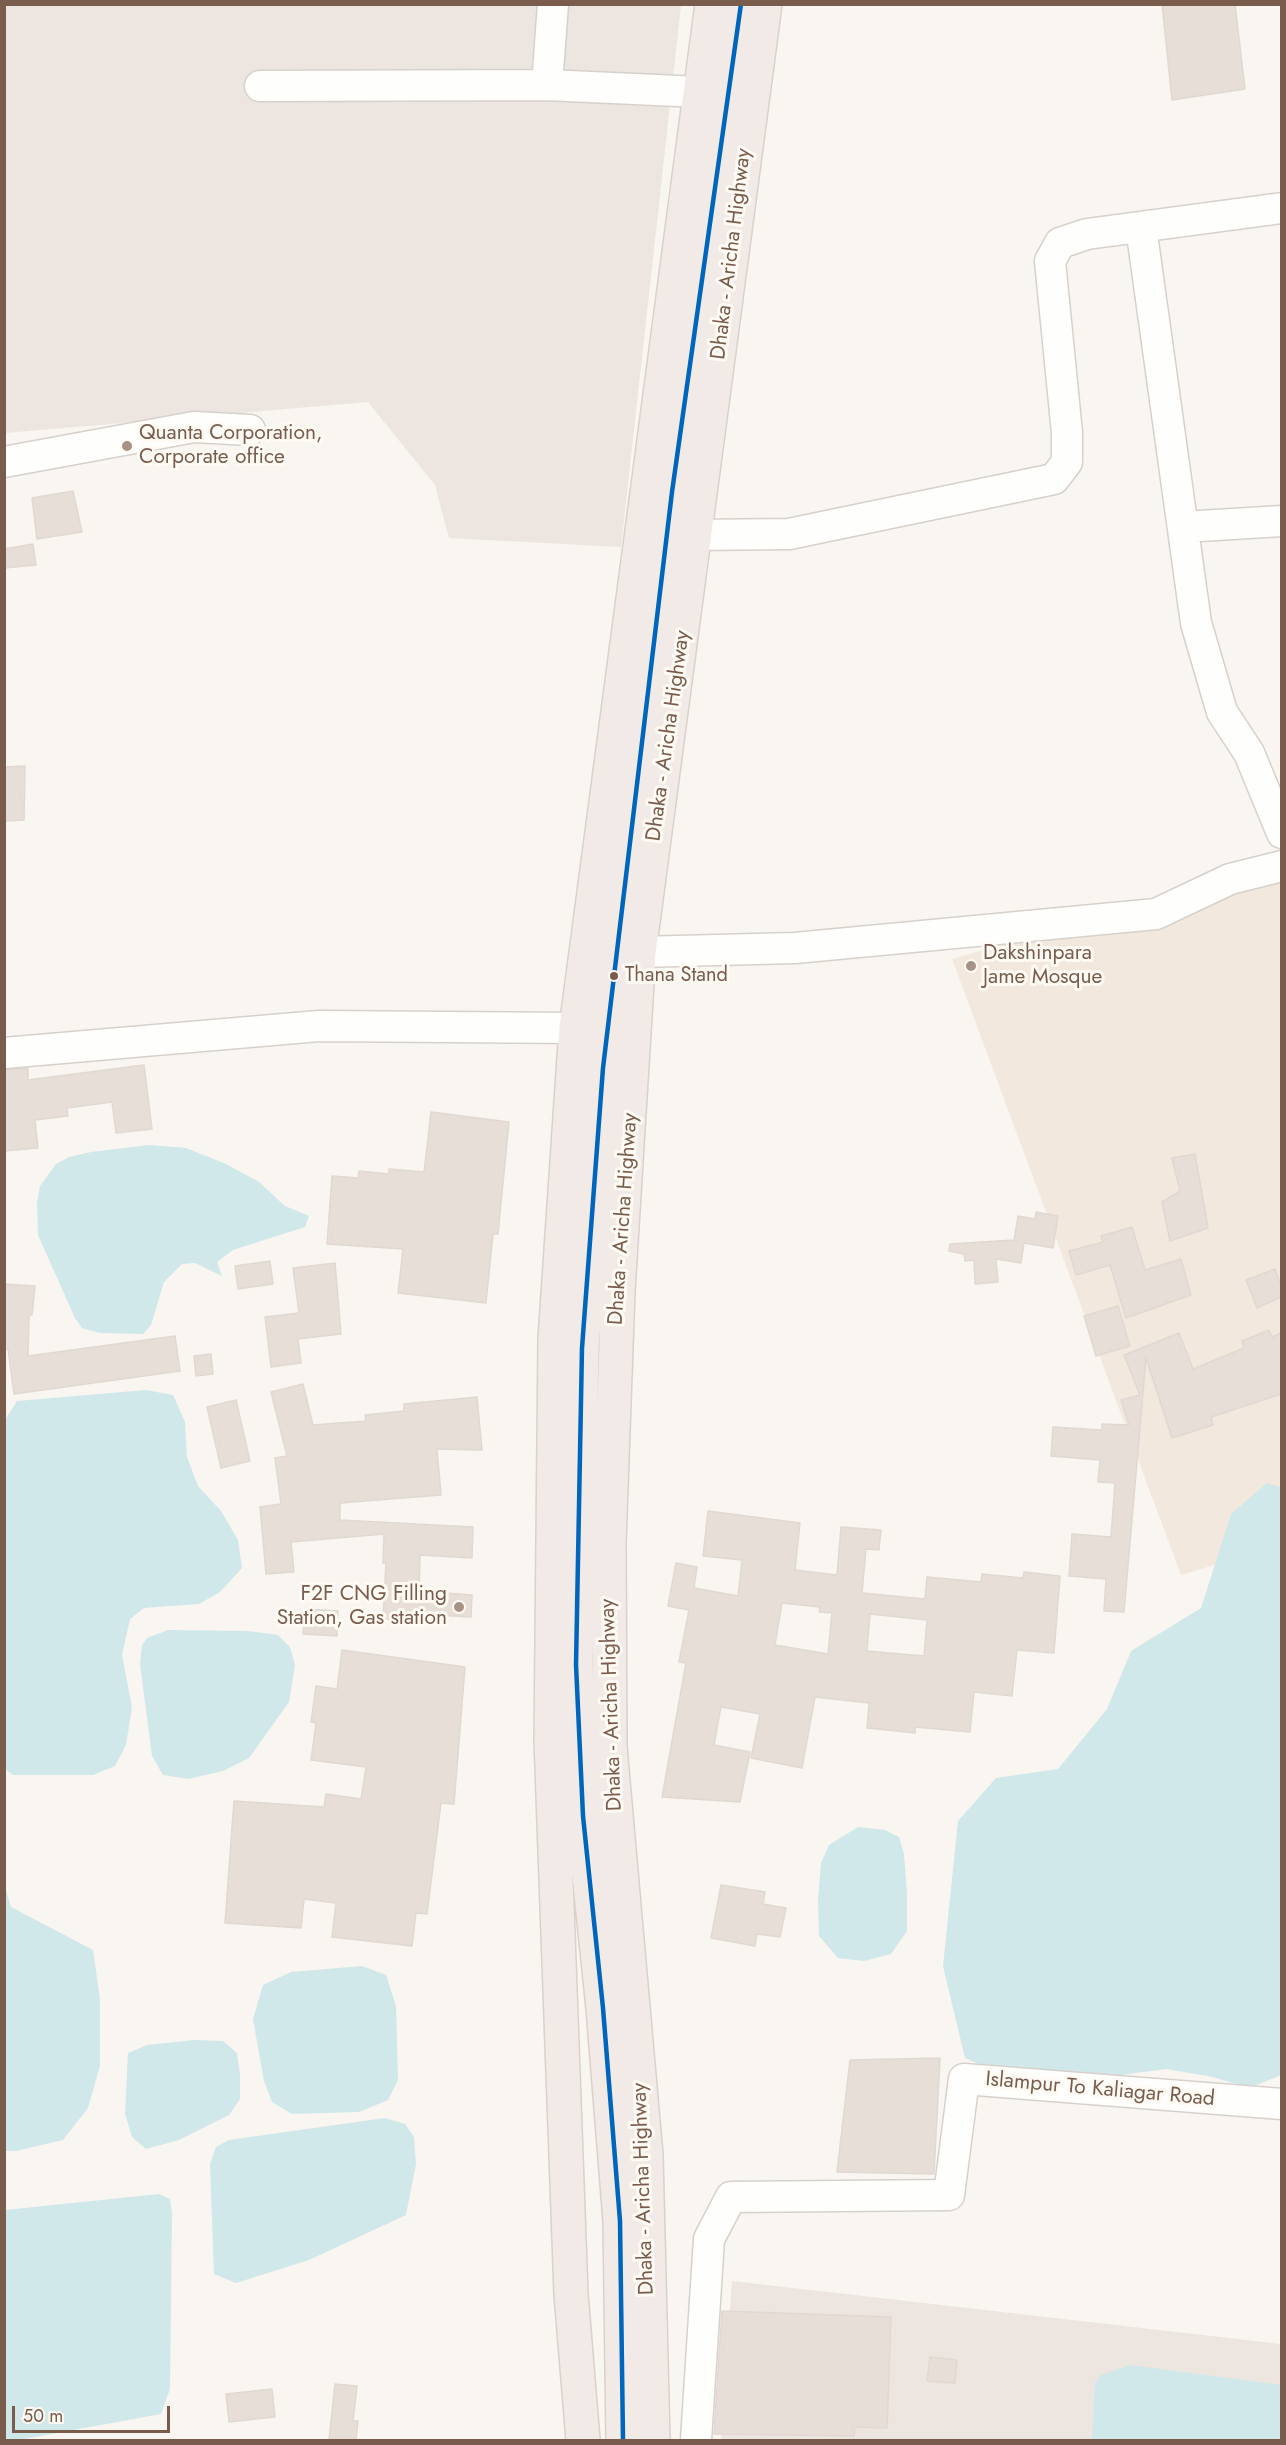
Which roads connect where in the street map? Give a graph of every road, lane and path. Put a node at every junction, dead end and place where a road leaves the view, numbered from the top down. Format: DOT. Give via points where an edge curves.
graph roads {
  1 [pos="553,4"];
  2 [pos="712,4"];
  3 [pos="741,4"];
  4 [pos="765,4"];
  5 [pos="547,85"];
  6 [pos="260,86"];
  7 [pos="700,92"];
  8 [pos="1281,208"];
  9 [pos="1141,227"];
  10 [pos="250,430"];
  11 [pos="4,462"];
  12 [pos="1281,521"];
  13 [pos="1183,527"];
  14 [pos="696,535"];
  15 [pos="1281,833"];
  16 [pos="1281,866"];
  17 [pos="639,952"];
  18 [pos="576,1028"];
  19 [pos="4,1053"];
  20 [pos="1281,2104"];
  21 [pos="631,2154"];
  22 [pos="583,2440"];
  23 [pos="623,2440"];
  24 [pos="653,2440"];
  25 [pos="696,2440"];
  1 -- 5 [label="street"];
  2 -- 7 [label="highway"];
  3 -- 21 [label="highway" via="672,492 604,1056 582,1348 576,1665 583,1816"];
  4 -- 14 [label="highway, Dhaka - Aricha Highway"];
  5 -- 6 [label="street"];
  5 -- 7 [label="street"];
  7 -- 18 [label="highway"];
  8 -- 9 [label="street"];
  9 -- 13 [label="street"];
  9 -- 14 [label="street" via="1088,234 1060,243 1050,261 1067,433 1066,462 1054,479 789,534"];
  10 -- 11 [label="street" via="194,427"];
  12 -- 13 [label="street"];
  13 -- 15 [label="street" via="1196,623 1222,712 1249,753"];
  14 -- 17 [label="highway, Dhaka - Aricha Highway"];
  16 -- 17 [label="street" via="1230,879 1156,914 795,948"];
  17 -- 21 [label="highway, Dhaka - Aricha Highway" via="618,1291 609,1543 609,1736"];
  18 -- 19 [label="street" via="319,1026"];
  18 -- 22 [label="highway" via="555,1340 551,1740 571,2294"];
  20 -- 25 [label="street, Islampur To Kaliagar Road" via="964,2079 949,2195 731,2197 708,2239"];
  21 -- 23 [label="highway" via="620,2221"];
  21 -- 24 [label="highway, Dhaka - Aricha Highway"];
}
